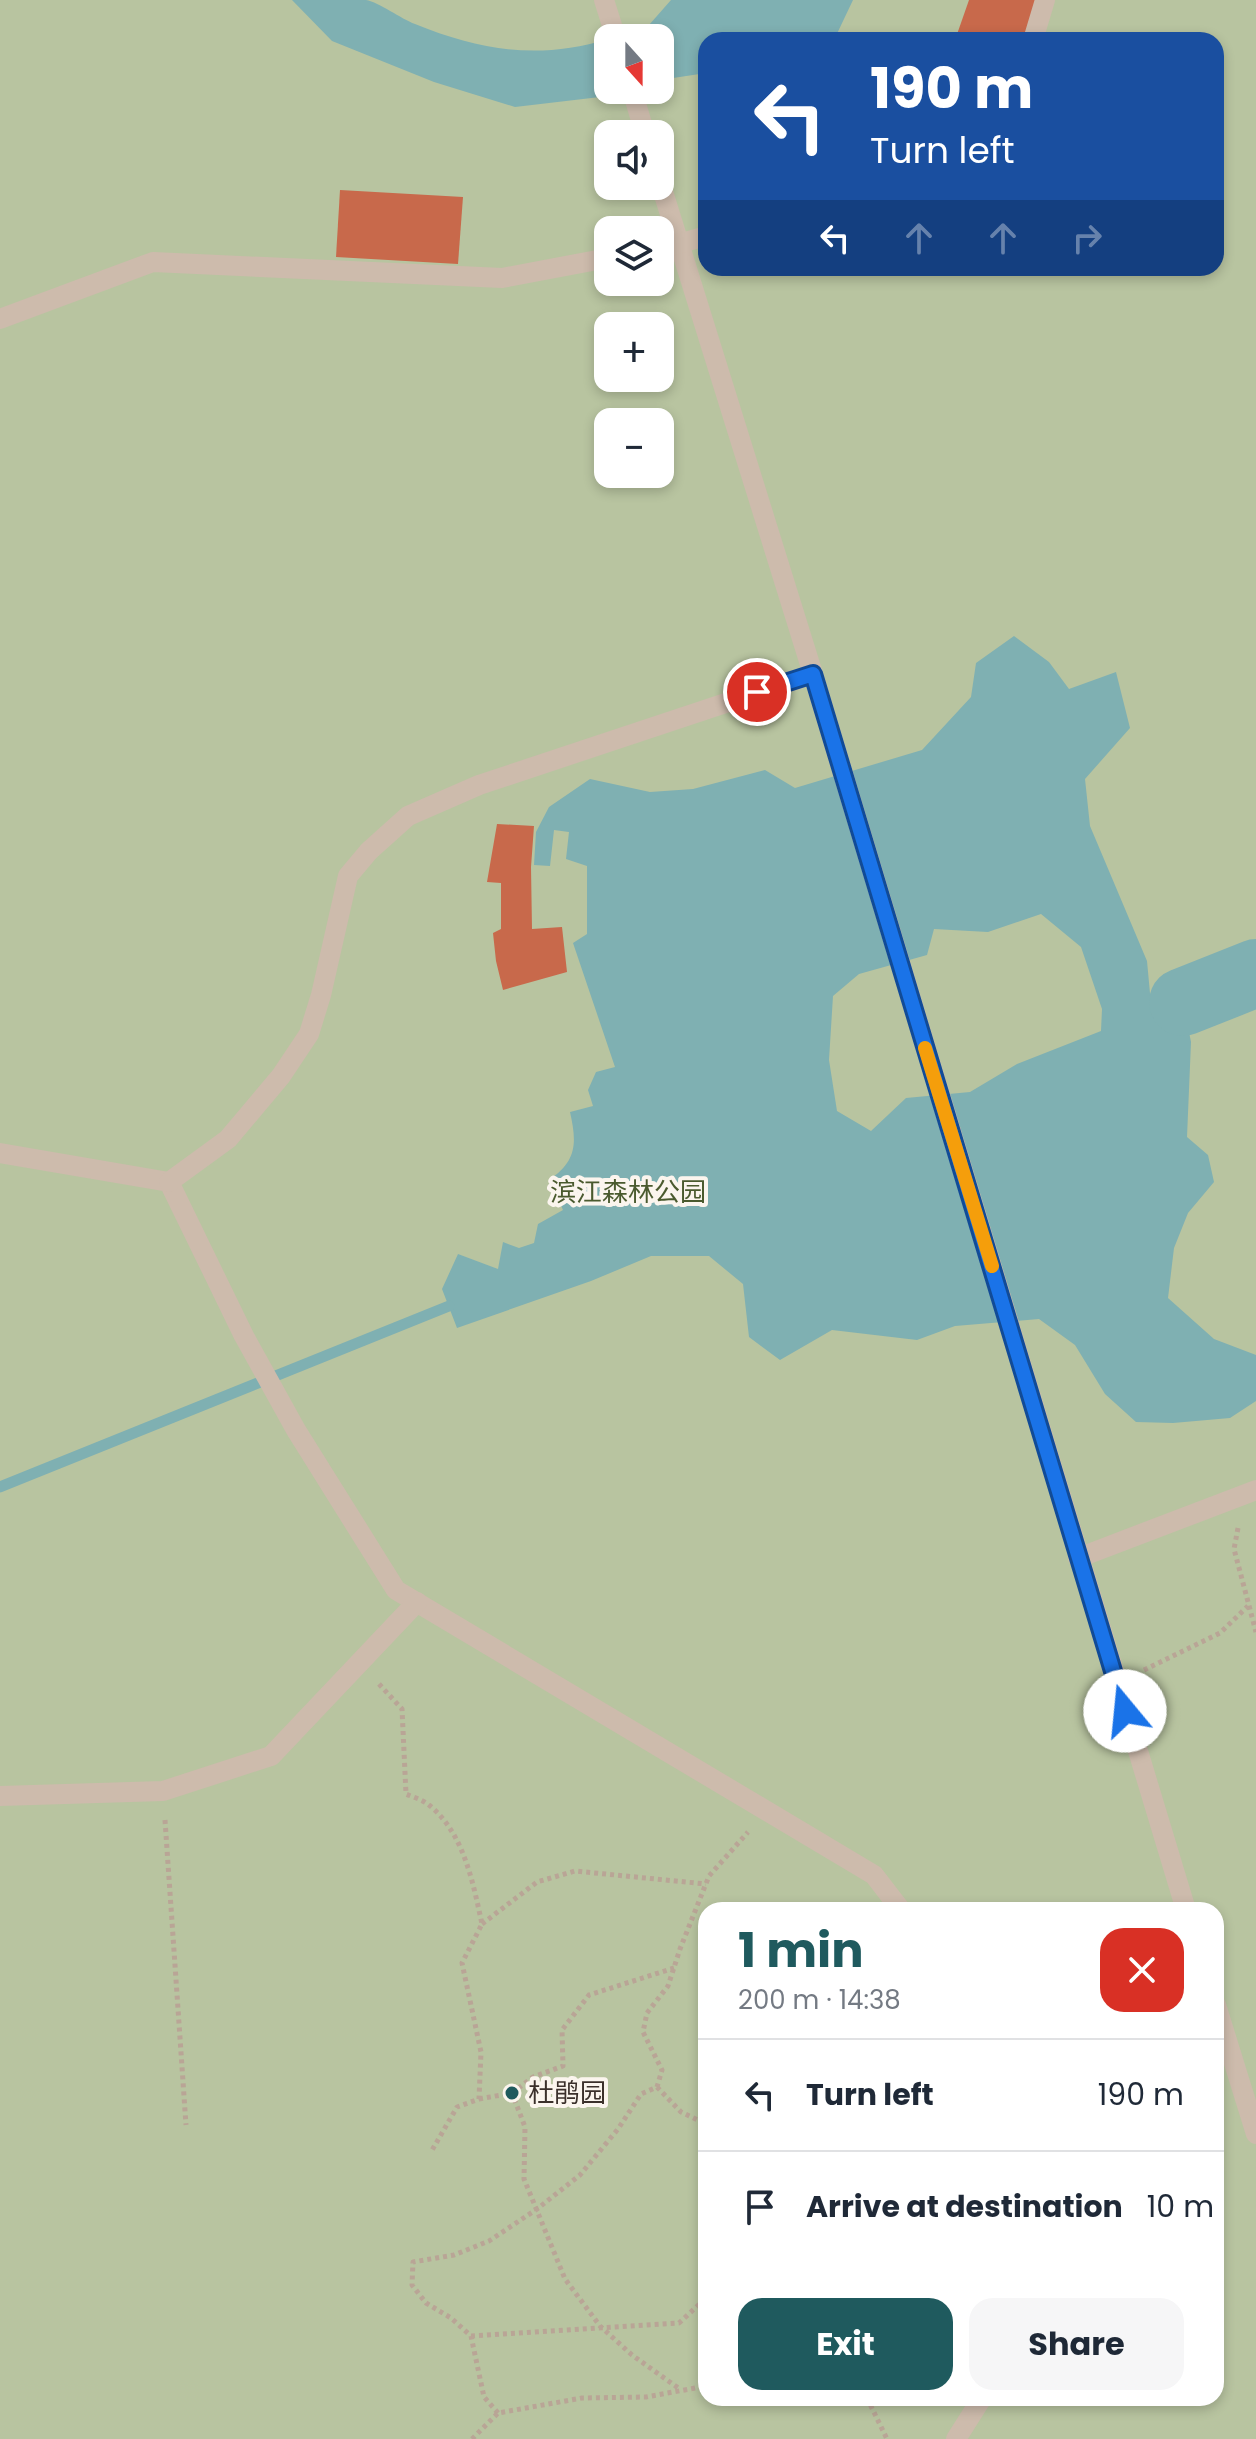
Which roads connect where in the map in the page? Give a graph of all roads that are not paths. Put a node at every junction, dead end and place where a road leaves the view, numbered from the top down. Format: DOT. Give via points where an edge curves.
graph roads {
  1 [pos="1045,0"];
  2 [pos="605,3"];
  3 [pos="612,24"];
  4 [pos="1035,32"];
  5 [pos="698,238"];
  6 [pos="674,246"];
  7 [pos="674,259"];
  8 [pos="594,261"];
  9 [pos="0,319"];
  10 [pos="813,674"];
  11 [pos="0,1153"];
  12 [pos="169,1182"];
  13 [pos="1250,1492"];
  14 [pos="1078,1558"];
  15 [pos="417,1602"];
  16 [pos="0,1796"];
  17 [pos="895,1902"];
  18 [pos="1184,1902"];
  19 [pos="1224,2031"];
  20 [pos="1256,2134"];
  21 [pos="977,2406"];
  22 [pos="956,2439"];
  1 -- 4 [label="lane"];
  2 -- 3 [label="lane"];
  5 -- 6 [label="lane"];
  7 -- 10 [label="lane"];
  8 -- 9 [label="lane" via="502,278 153,262"];
  10 -- 12 [label="lane" via="479,785 408,816 348,876 309,1034 228,1139"];
  10 -- 14 [label="lane"];
  11 -- 12 [label="lane"];
  12 -- 15 [label="lane" via="296,1430 396,1590"];
  13 -- 14 [label="lane"];
  14 -- 18 [label="lane"];
  15 -- 16 [label="lane" via="271,1756 163,1791"];
  15 -- 17 [label="lane" via="874,1875"];
  19 -- 20 [label="lane"];
  21 -- 22 [label="lane"];
}
